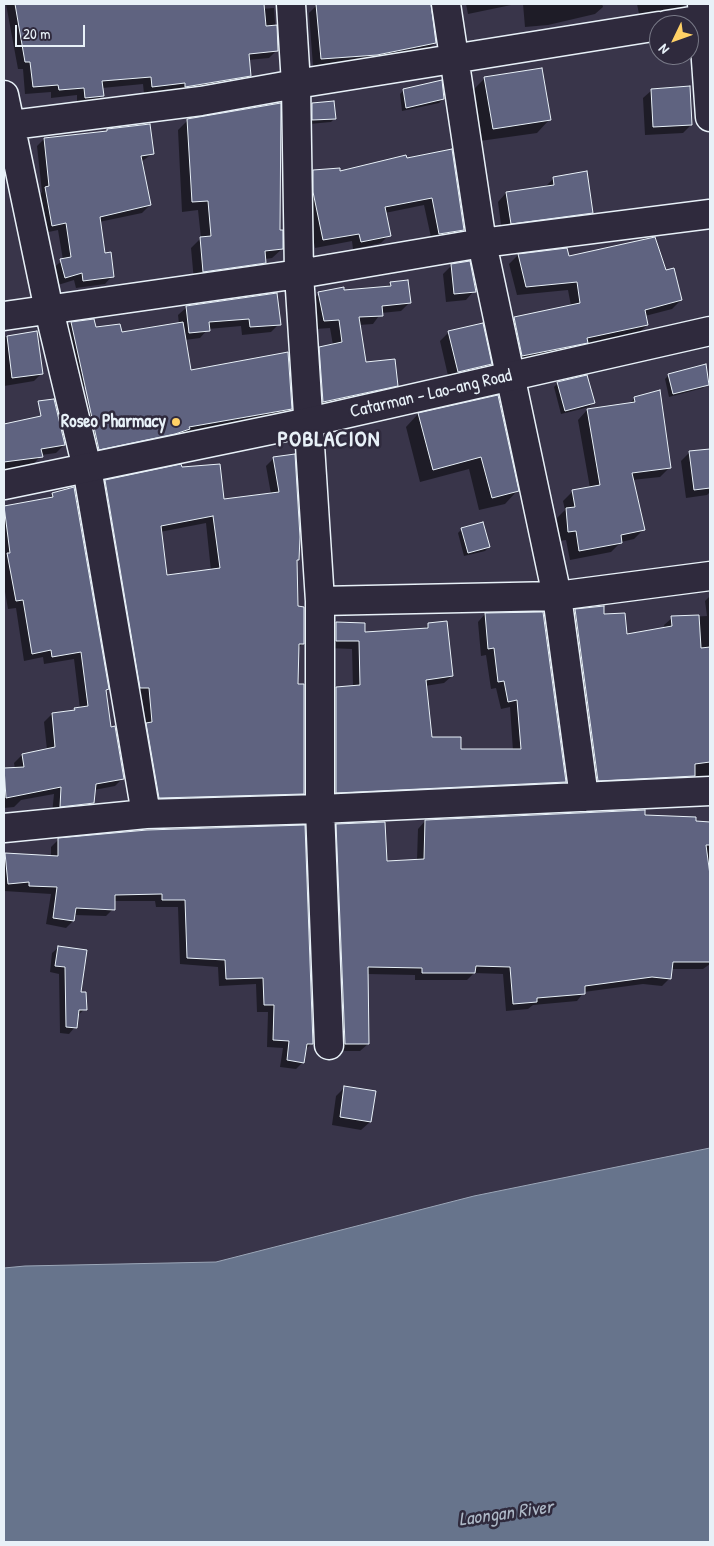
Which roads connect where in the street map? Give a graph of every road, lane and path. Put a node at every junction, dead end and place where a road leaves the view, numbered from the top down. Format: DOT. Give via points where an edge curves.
graph roads {
  1 [pos="291,4"];
  2 [pos="446,4"];
  3 [pos="706,14"];
  4 [pos="649,28"];
  5 [pos="453,59"];
  6 [pos="296,84"];
  7 [pos="4,95"];
  8 [pos="710,117"];
  9 [pos="6,126"];
  10 [pos="710,214"];
  11 [pos="482,243"];
  12 [pos="299,274"];
  13 [pos="49,310"];
  14 [pos="4,316"];
  15 [pos="710,331"];
  16 [pos="511,375"];
  17 [pos="309,422"];
  18 [pos="87,468"];
  19 [pos="4,485"];
  20 [pos="710,576"];
  21 [pos="557,596"];
  22 [pos="320,601"];
  23 [pos="710,791"];
  24 [pos="584,797"];
  25 [pos="320,809"];
  26 [pos="146,814"];
  27 [pos="4,828"];
  28 [pos="329,1045"];
  1 -- 6 [label="street"];
  2 -- 5 [label="street"];
  3 -- 8 [label="street"];
  4 -- 5 [label="street"];
  5 -- 6 [label="street"];
  5 -- 11 [label="street"];
  6 -- 9 [label="street" via="201,101"];
  6 -- 12 [label="street"];
  7 -- 9 [label="street"];
  9 -- 13 [label="street"];
  10 -- 11 [label="street"];
  11 -- 12 [label="street"];
  11 -- 16 [label="street"];
  12 -- 13 [label="street"];
  12 -- 17 [label="street"];
  13 -- 14 [label="street"];
  13 -- 18 [label="street"];
  15 -- 16 [label="street, Catarman - Lao-ang Road"];
  16 -- 17 [label="street, Catarman - Lao-ang Road"];
  16 -- 21 [label="street"];
  17 -- 18 [label="street, Catarman - Lao-ang Road"];
  17 -- 22 [label="street"];
  18 -- 19 [label="street, Catarman - Lao-ang Road"];
  18 -- 26 [label="street"];
  20 -- 21 [label="street"];
  21 -- 22 [label="street"];
  21 -- 24 [label="street"];
  22 -- 25 [label="street"];
  23 -- 24 [label="street"];
  24 -- 25 [label="street"];
  25 -- 26 [label="street"];
  25 -- 28 [label="street"];
  26 -- 27 [label="street"];
}
